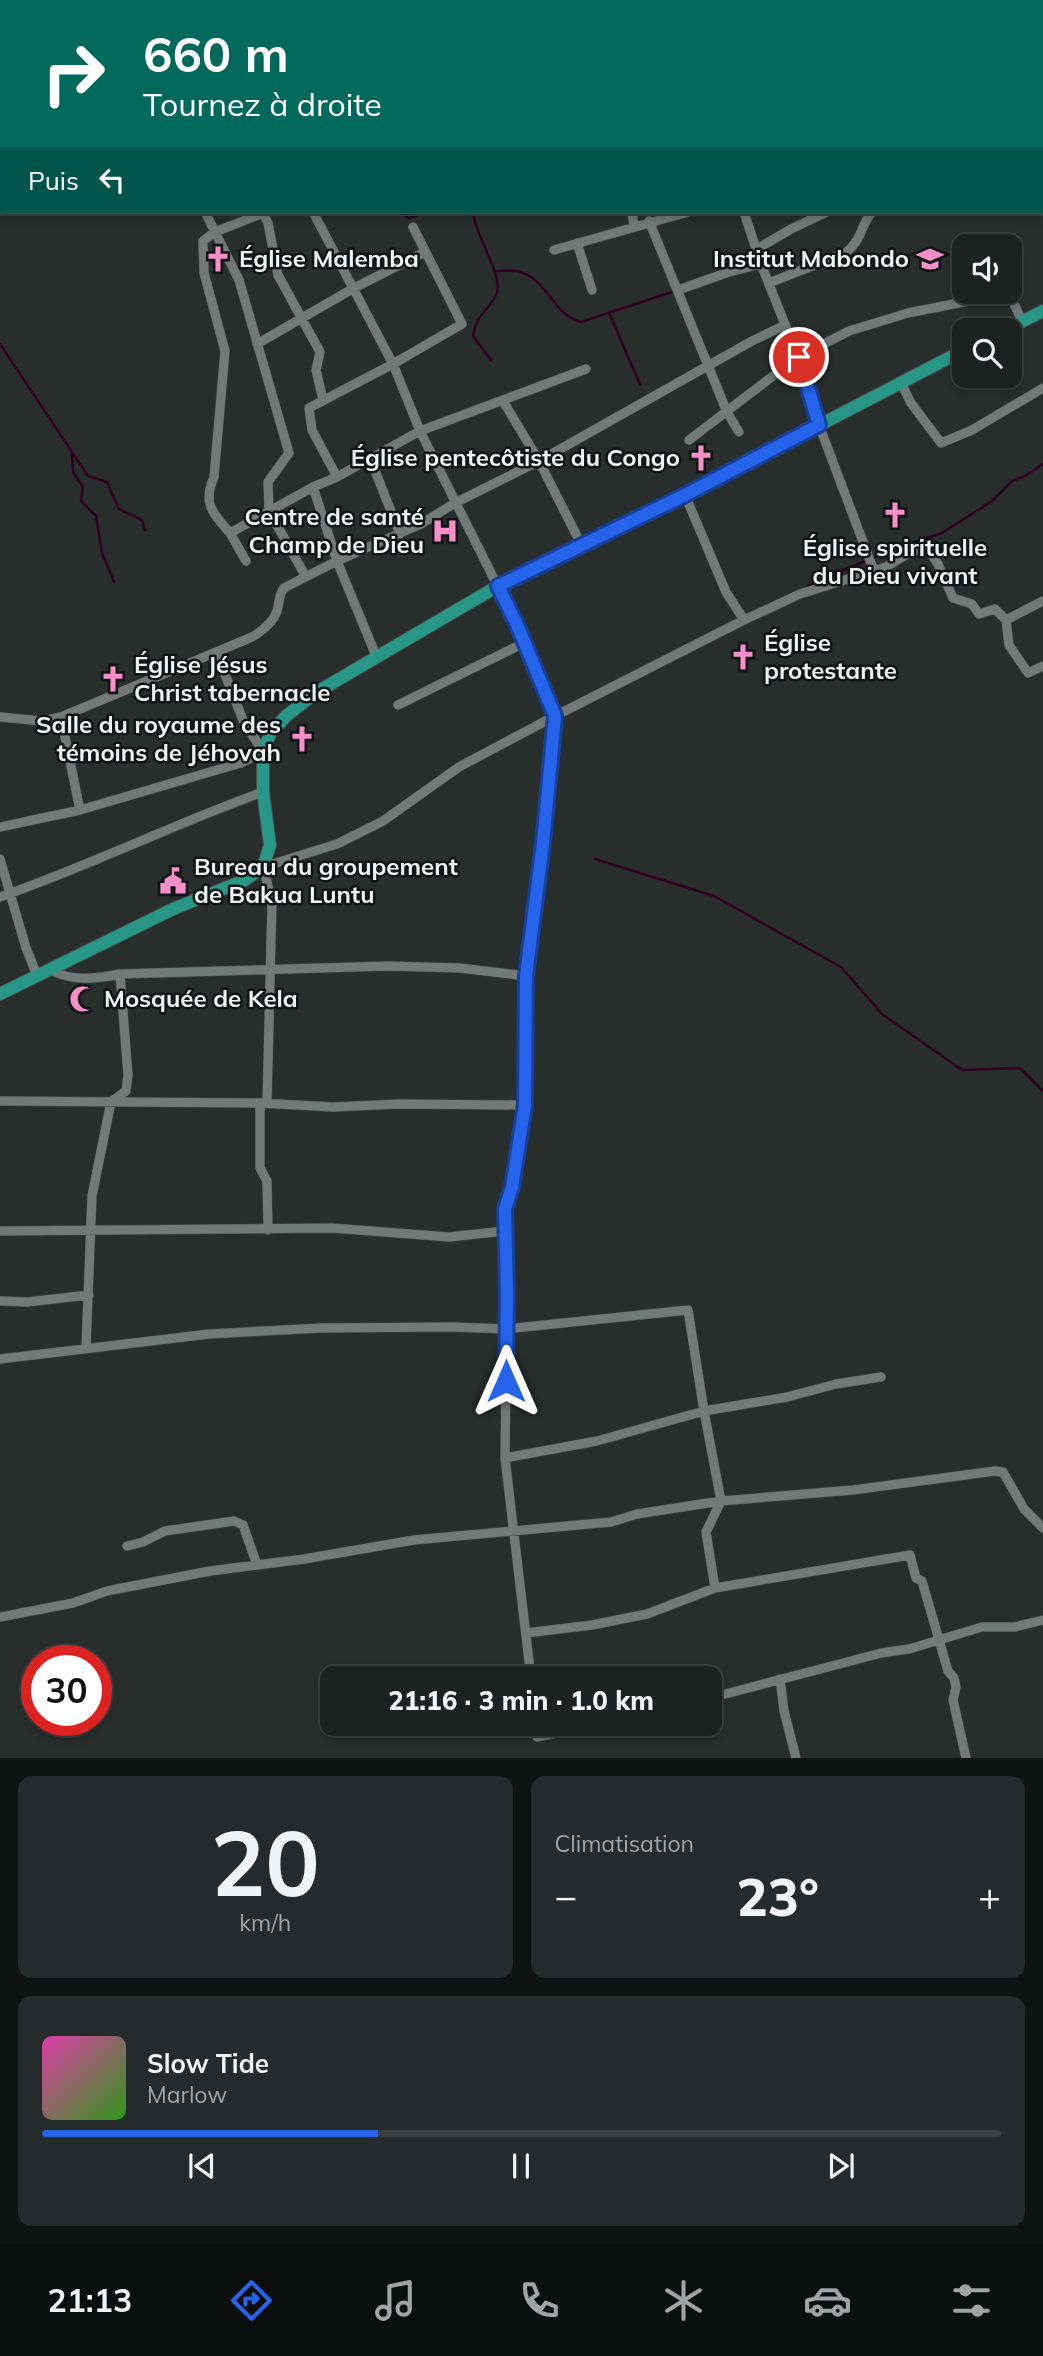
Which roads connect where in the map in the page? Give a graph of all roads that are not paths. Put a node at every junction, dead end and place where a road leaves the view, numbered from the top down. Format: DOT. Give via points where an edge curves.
graph roads {
  1 [pos="206,214"];
  2 [pos="260,214"];
  3 [pos="264,214"];
  4 [pos="632,214"];
  5 [pos="679,214"];
  6 [pos="745,214"];
  7 [pos="823,214"];
  8 [pos="870,214"];
  9 [pos="320,216"];
  10 [pos="649,221"];
  11 [pos="634,226"];
  12 [pos="413,227"];
  13 [pos="215,232"];
  14 [pos="577,243"];
  15 [pos="757,249"];
  16 [pos="554,250"];
  17 [pos="425,252"];
  18 [pos="761,264"];
  19 [pos="769,283"];
  20 [pos="354,288"];
  21 [pos="592,290"];
  22 [pos="678,290"];
  23 [pos="1043,311"];
  24 [pos="301,318"];
  25 [pos="1021,318"];
  26 [pos="1022,321"];
  27 [pos="785,325"];
  28 [pos="257,344"];
  29 [pos="799,357"];
  30 [pos="952,357"];
  31 [pos="393,364"];
  32 [pos="708,366"];
  33 [pos="586,369"];
  34 [pos="901,383"];
  35 [pos="1043,388"];
  36 [pos="323,400"];
  37 [pos="503,401"];
  38 [pos="727,412"];
  39 [pos="819,425"];
  40 [pos="420,431"];
  41 [pos="739,432"];
  42 [pos="689,440"];
  43 [pos="370,458"];
  44 [pos="540,461"];
  45 [pos="337,477"];
  46 [pos="313,486"];
  47 [pos="685,495"];
  48 [pos="455,503"];
  49 [pos="269,511"];
  50 [pos="230,533"];
  51 [pos="400,534"];
  52 [pos="581,544"];
  53 [pos="246,561"];
  54 [pos="337,561"];
  55 [pos="874,571"];
  56 [pos="306,577"];
  57 [pos="498,586"];
  58 [pos="1043,601"];
  59 [pos="744,620"];
  60 [pos="1006,620"];
  61 [pos="524,643"];
  62 [pos="216,652"];
  63 [pos="377,658"];
  64 [pos="1043,666"];
  65 [pos="398,705"];
  66 [pos="555,716"];
  67 [pos="0,717"];
  68 [pos="61,717"];
  69 [pos="263,752"];
  70 [pos="263,792"];
  71 [pos="80,810"];
  72 [pos="0,827"];
  73 [pos="0,859"];
  74 [pos="263,867"];
  75 [pos="12,893"];
  76 [pos="0,897"];
  77 [pos="269,970"];
  78 [pos="43,972"];
  79 [pos="121,974"];
  80 [pos="526,976"];
  81 [pos="0,994"];
  82 [pos="0,1101"];
  83 [pos="111,1102"];
  84 [pos="264,1103"];
  85 [pos="525,1105"];
  86 [pos="90,1229"];
  87 [pos="268,1230"];
  88 [pos="0,1231"];
  89 [pos="505,1231"];
  90 [pos="89,1295"];
  91 [pos="0,1301"];
  92 [pos="506,1329"];
  93 [pos="86,1347"];
  94 [pos="0,1359"];
  95 [pos="881,1377"];
  96 [pos="704,1411"];
  97 [pos="505,1458"];
  98 [pos="721,1501"];
  99 [pos="1043,1528"];
  100 [pos="514,1530"];
  101 [pos="127,1546"];
  102 [pos="257,1565"];
  103 [pos="715,1588"];
  104 [pos="0,1617"];
  105 [pos="1043,1620"];
  106 [pos="526,1633"];
  107 [pos="938,1639"];
  108 [pos="530,1666"];
  109 [pos="780,1679"];
  110 [pos="722,1695"];
  111 [pos="796,1758"];
  112 [pos="965,1758"];
  1 -- 13 [label="street"];
  2 -- 13 [label="street"];
  3 -- 24 [label="street" via="278,275"];
  4 -- 11 [label="street"];
  5 -- 10 [label="street"];
  6 -- 15 [label="street"];
  7 -- 15 [label="street"];
  8 -- 19 [label="street" via="857,243 847,252"];
  9 -- 20 [label="street"];
  10 -- 11 [label="street"];
  10 -- 22 [label="street"];
  11 -- 14 [label="street"];
  12 -- 17 [label="street"];
  13 -- 28 [label="street" via="239,280"];
  13 -- 50 [label="street" via="203,241 204,273 225,351 214,477 208,491 210,509"];
  14 -- 16 [label="street"];
  14 -- 21 [label="street"];
  15 -- 18 [label="street"];
  17 -- 20 [label="street"];
  17 -- 31 [label="street" via="463,324"];
  18 -- 19 [label="street"];
  18 -- 22 [label="street"];
  19 -- 27 [label="street"];
  20 -- 24 [label="street"];
  20 -- 31 [label="street"];
  22 -- 32 [label="street"];
  23 -- 26 [label="highway"];
  24 -- 28 [label="street"];
  24 -- 36 [label="street" via="320,352 316,370"];
  25 -- 29 [label="street" via="1009,293 908,313 849,331"];
  27 -- 29 [label="street"];
  27 -- 32 [label="street"];
  28 -- 49 [label="street" via="289,453 268,482"];
  29 -- 38 [label="street"];
  29 -- 39 [label="street"];
  30 -- 34 [label="highway"];
  31 -- 36 [label="street"];
  31 -- 40 [label="street"];
  32 -- 38 [label="street"];
  32 -- 44 [label="street"];
  33 -- 37 [label="street"];
  34 -- 35 [label="street" via="941,443"];
  34 -- 39 [label="highway"];
  36 -- 45 [label="street" via="309,408 312,430"];
  37 -- 40 [label="street"];
  37 -- 44 [label="street"];
  38 -- 41 [label="street"];
  38 -- 42 [label="street"];
  39 -- 47 [label="highway"];
  39 -- 55 [label="street"];
  40 -- 43 [label="street"];
  40 -- 48 [label="street"];
  43 -- 45 [label="street"];
  43 -- 51 [label="street"];
  44 -- 48 [label="street"];
  44 -- 52 [label="street"];
  45 -- 46 [label="street"];
  46 -- 49 [label="street"];
  46 -- 54 [label="street"];
  47 -- 52 [label="highway"];
  47 -- 59 [label="street" via="726,592"];
  48 -- 51 [label="street"];
  48 -- 57 [label="street"];
  49 -- 50 [label="street"];
  49 -- 56 [label="street"];
  50 -- 53 [label="street"];
  51 -- 54 [label="street"];
  52 -- 57 [label="highway"];
  54 -- 56 [label="street"];
  54 -- 63 [label="street"];
  55 -- 59 [label="street" via="800,594"];
  55 -- 60 [label="street" via="927,547 953,598 972,604 979,614 995,609"];
  56 -- 62 [label="street" via="284,588 273,620 261,632"];
  57 -- 61 [label="street"];
  57 -- 63 [label="highway"];
  58 -- 60 [label="street"];
  59 -- 66 [label="street"];
  60 -- 64 [label="street" via="1009,645 1028,673"];
  61 -- 65 [label="street"];
  61 -- 66 [label="street"];
  62 -- 68 [label="street"];
  62 -- 69 [label="street" via="243,720"];
  63 -- 69 [label="highway" via="317,692 286,716 270,734"];
  66 -- 74 [label="street" via="459,767 383,821 337,844"];
  66 -- 80 [label="street"];
  67 -- 68 [label="street" via="41,721"];
  68 -- 71 [label="street"];
  69 -- 70 [label="highway"];
  69 -- 71 [label="street" via="241,763"];
  70 -- 74 [label="highway" via="270,845"];
  70 -- 75 [label="street"];
  71 -- 72 [label="street"];
  73 -- 75 [label="street"];
  74 -- 77 [label="street" via="272,901"];
  74 -- 78 [label="highway" via="245,880"];
  75 -- 76 [label="street"];
  75 -- 78 [label="street" via="26,948"];
  77 -- 79 [label="street"];
  77 -- 80 [label="street" via="436,967"];
  77 -- 84 [label="street"];
  78 -- 79 [label="street" via="84,979"];
  78 -- 81 [label="highway"];
  79 -- 83 [label="street" via="128,1075 126,1091"];
  80 -- 85 [label="street"];
  82 -- 83 [label="street"];
  83 -- 84 [label="street"];
  83 -- 86 [label="street"];
  84 -- 85 [label="street"];
  84 -- 87 [label="street" via="260,1168 267,1181"];
  85 -- 89 [label="street"];
  86 -- 87 [label="street"];
  86 -- 88 [label="street"];
  86 -- 90 [label="street"];
  87 -- 89 [label="street" via="332,1228 449,1237"];
  89 -- 92 [label="street"];
  90 -- 91 [label="street"];
  90 -- 93 [label="street"];
  92 -- 93 [label="street" via="321,1328"];
  92 -- 96 [label="street" via="688,1310"];
  92 -- 97 [label="street"];
  93 -- 94 [label="street"];
  95 -- 96 [label="street"];
  96 -- 97 [label="street" via="597,1441"];
  96 -- 98 [label="street"];
  97 -- 100 [label="street"];
  98 -- 99 [label="street" via="1001,1471 1024,1509"];
  98 -- 100 [label="street" via="611,1521"];
  98 -- 103 [label="street" via="706,1532"];
  100 -- 102 [label="street" via="414,1540"];
  100 -- 106 [label="street"];
  101 -- 102 [label="street" via="165,1531 234,1521 243,1525"];
  102 -- 104 [label="street" via="141,1584"];
  103 -- 106 [label="street" via="647,1614"];
  103 -- 107 [label="street" via="910,1555"];
  105 -- 107 [label="street" via="1015,1627 982,1627"];
  106 -- 108 [label="street"];
  107 -- 109 [label="street"];
  107 -- 112 [label="street" via="954,1678 953,1700"];
  109 -- 110 [label="street"];
  109 -- 111 [label="street"];
}
